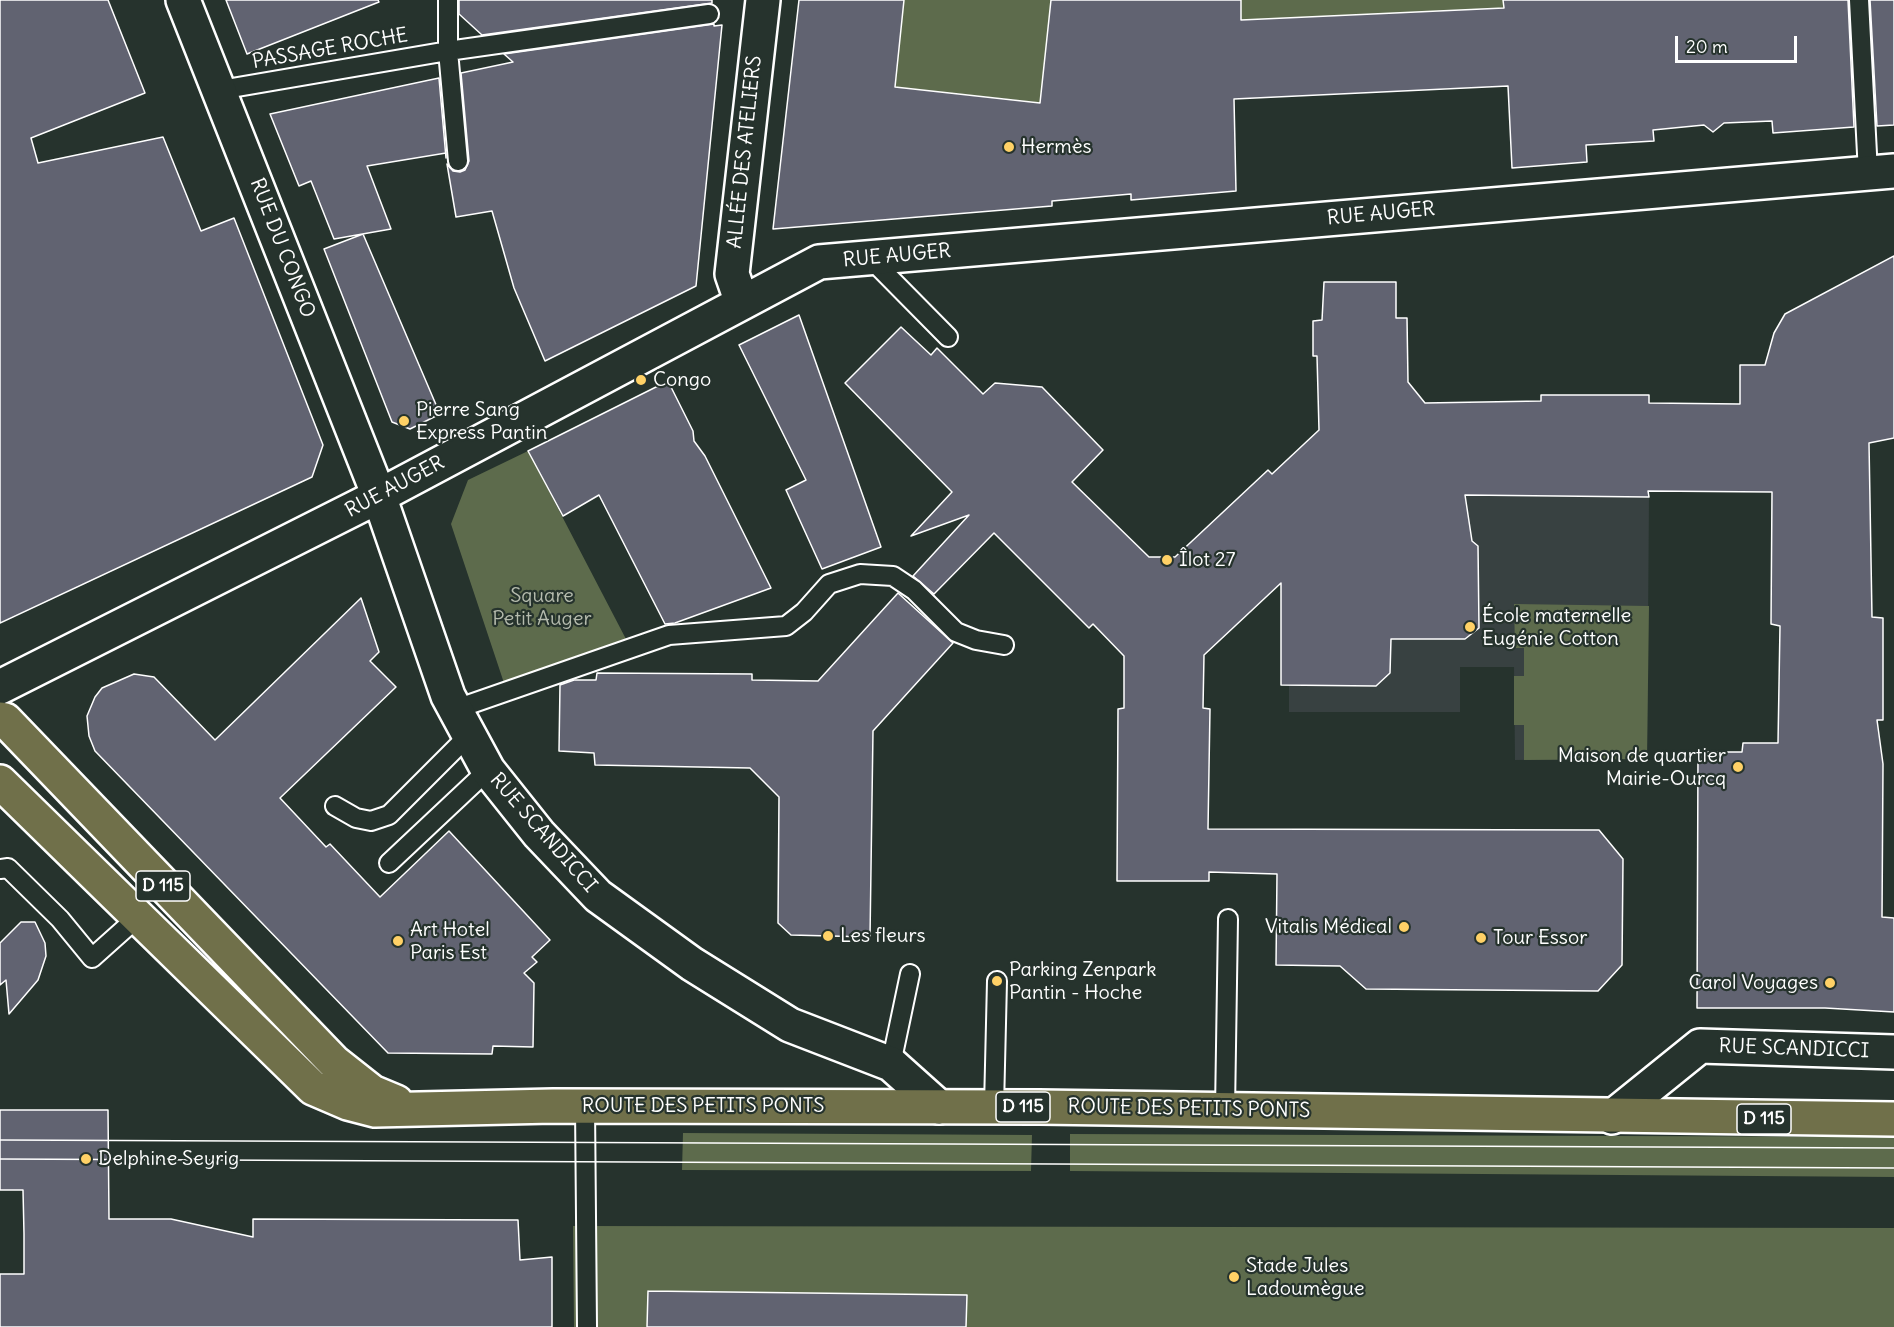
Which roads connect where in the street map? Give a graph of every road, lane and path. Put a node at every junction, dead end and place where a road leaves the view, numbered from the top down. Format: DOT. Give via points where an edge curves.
graph roads {
  1 [pos="183,0"];
  2 [pos="448,0"];
  3 [pos="762,0"];
  4 [pos="1860,0"];
  5 [pos="709,14"];
  6 [pos="448,51"];
  7 [pos="220,90"];
  8 [pos="458,161"];
  9 [pos="1881,172"];
  10 [pos="870,258"];
  11 [pos="742,303"];
  12 [pos="948,337"];
  13 [pos="379,496"];
  14 [pos="1004,645"];
  15 [pos="0,687"];
  16 [pos="0,719"];
  17 [pos="463,722"];
  18 [pos="488,770"];
  19 [pos="0,782"];
  20 [pos="335,806"];
  21 [pos="388,863"];
  22 [pos="0,869"];
  23 [pos="139,916"];
  24 [pos="1228,919"];
  25 [pos="910,974"];
  26 [pos="997,981"];
  27 [pos="1894,1052"];
  28 [pos="891,1064"];
  29 [pos="585,1106"];
  30 [pos="939,1107"];
  31 [pos="994,1107"];
  32 [pos="412,1108"];
  33 [pos="1225,1110"];
  34 [pos="1612,1117"];
  35 [pos="1894,1119"];
  36 [pos="587,1327"];
  1 -- 7 [label="street, RUE DU CONGO"];
  2 -- 6 [label="lane"];
  3 -- 11 [label="street, ALLÉE DES ATELIERS" via="732,274"];
  4 -- 9 [label="lane"];
  5 -- 6 [label="lane, PASSAGE ROCHE"];
  6 -- 7 [label="lane, PASSAGE ROCHE"];
  6 -- 8 [label="lane"];
  7 -- 13 [label="street, RUE DU CONGO"];
  9 -- 10 [label="street, RUE AUGER"];
  10 -- 11 [label="street, RUE AUGER" via="819,262"];
  10 -- 12 [label="lane"];
  11 -- 13 [label="street, RUE AUGER"];
  13 -- 15 [label="street, RUE AUGER"];
  13 -- 17 [label="street, RUE SCANDICCI" via="448,696"];
  14 -- 17 [label="lane" via="956,632 914,590 893,576 860,574 829,584 786,626 669,635"];
  16 -- 32 [label="main road, D 115" via="334,1062 372,1092"];
  17 -- 18 [label="street, RUE SCANDICCI"];
  17 -- 20 [label="lane" via="389,815 371,821 356,819"];
  18 -- 21 [label="lane"];
  18 -- 28 [label="street, RUE SCANDICCI" via="539,834 598,896 692,964 790,1025"];
  19 -- 23 [label="main road, D 115"];
  22 -- 23 [label="lane" via="8,868 60,919 92,958"];
  23 -- 32 [label="main road, D 115" via="313,1088 375,1110"];
  24 -- 33 [label="lane"];
  25 -- 28 [label="lane"];
  26 -- 31 [label="lane"];
  27 -- 34 [label="street, RUE SCANDICCI" via="1700,1046"];
  28 -- 30 [label="street, RUE SCANDICCI"];
  29 -- 30 [label="main road, ROUTE DES PETITS PONTS / D 115"];
  29 -- 32 [label="main road, ROUTE DES PETITS PONTS / D 115"];
  29 -- 36 [label="lane"];
  30 -- 31 [label="main road, ROUTE DES PETITS PONTS / D 115"];
  31 -- 33 [label="main road, ROUTE DES PETITS PONTS / D 115"];
  33 -- 34 [label="main road, ROUTE DES PETITS PONTS / D 115"];
  34 -- 35 [label="main road, ROUTE DES PETITS PONTS / D 115"];
}
